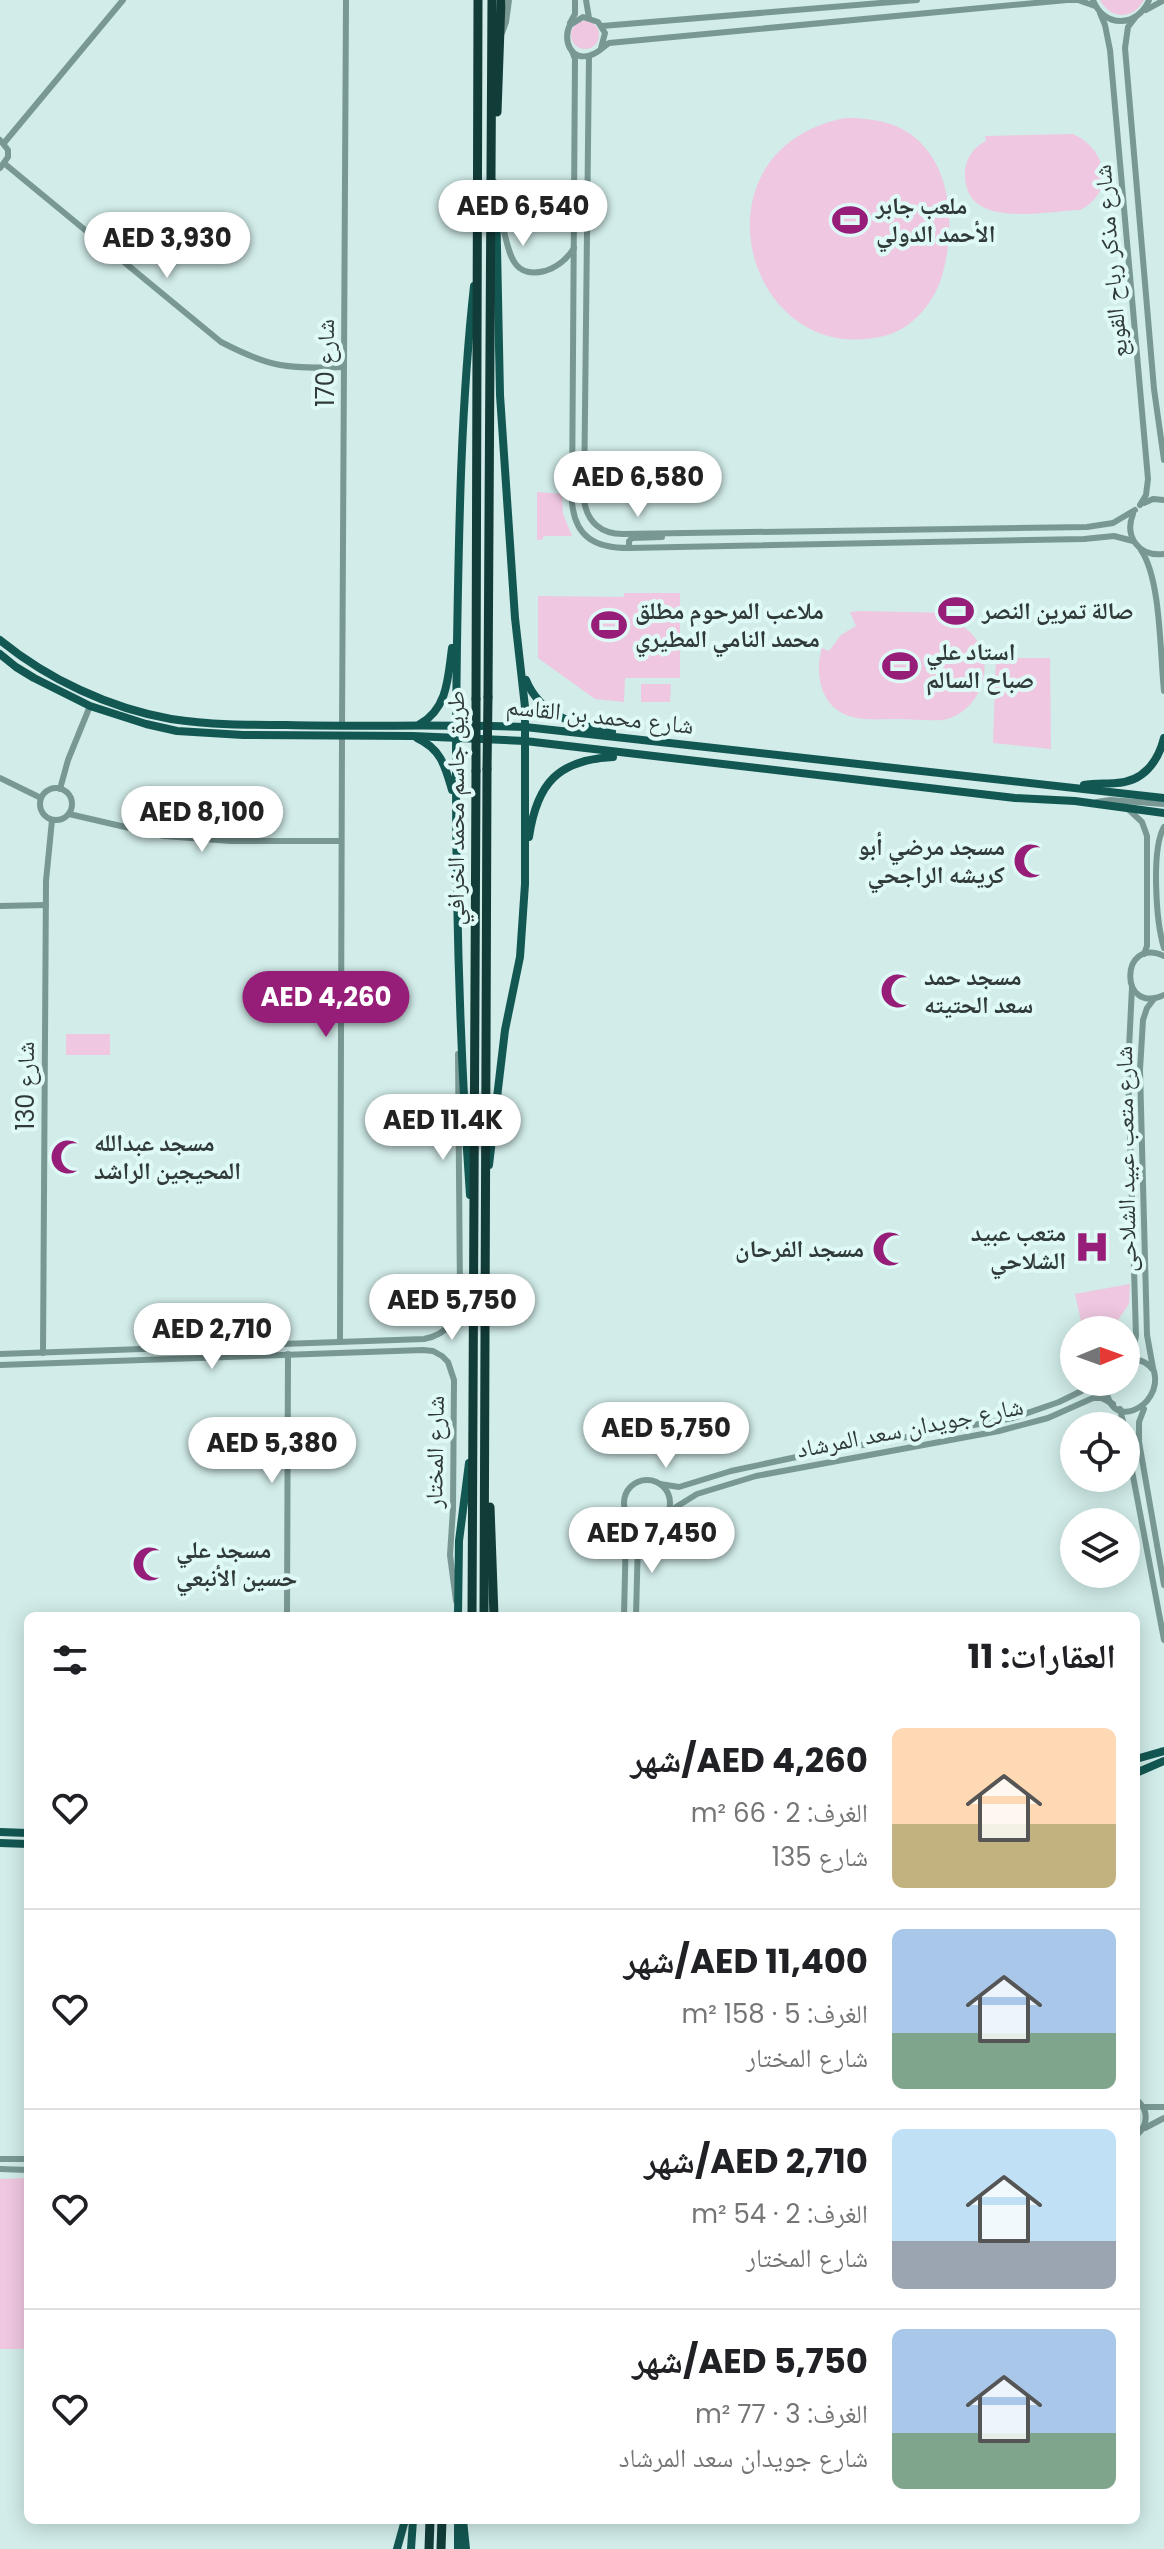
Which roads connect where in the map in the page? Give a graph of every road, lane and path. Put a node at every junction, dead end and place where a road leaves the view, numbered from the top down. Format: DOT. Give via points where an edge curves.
graph roads {
  1 [pos="123,0"];
  2 [pos="346,0"];
  3 [pos="475,0"];
  4 [pos="492,0"];
  5 [pos="501,0"];
  6 [pos="509,0"];
  7 [pos="586,0"];
  8 [pos="917,0"];
  9 [pos="1149,0"];
  10 [pos="1164,0"];
  11 [pos="574,1"];
  12 [pos="1096,6"];
  13 [pos="1143,11"];
  14 [pos="589,18"];
  15 [pos="1135,18"];
  16 [pos="570,25"];
  17 [pos="602,26"];
  18 [pos="500,36"];
  19 [pos="601,48"];
  20 [pos="572,51"];
  21 [pos="589,56"];
  22 [pos="2,142"];
  23 [pos="492,147"];
  24 [pos="2,166"];
  25 [pos="492,175"];
  26 [pos="496,211"];
  27 [pos="478,241"];
  28 [pos="574,248"];
  29 [pos="586,317"];
  30 [pos="574,323"];
  31 [pos="586,330"];
  32 [pos="344,367"];
  33 [pos="1164,460"];
  34 [pos="1164,500"];
  35 [pos="1138,508"];
  36 [pos="842,531"];
  37 [pos="685,533"];
  38 [pos="1133,541"];
  39 [pos="842,544"];
  40 [pos="629,548"];
  41 [pos="1141,550"];
  42 [pos="1164,554"];
  43 [pos="457,612"];
  44 [pos="0,640"];
  45 [pos="0,654"];
  46 [pos="519,663"];
  47 [pos="1164,691"];
  48 [pos="90,706"];
  49 [pos="456,724"];
  50 [pos="418,725"];
  51 [pos="525,727"];
  52 [pos="342,731"];
  53 [pos="413,736"];
  54 [pos="455,737"];
  55 [pos="1164,738"];
  56 [pos="525,741"];
  57 [pos="644,741"];
  58 [pos="629,754"];
  59 [pos="0,778"];
  60 [pos="1076,788"];
  61 [pos="60,789"];
  62 [pos="41,798"];
  63 [pos="455,800"];
  64 [pos="1164,801"];
  65 [pos="1094,804"];
  66 [pos="1128,809"];
  67 [pos="1164,813"];
  68 [pos="69,814"];
  69 [pos="52,820"];
  70 [pos="1164,827"];
  71 [pos="1147,836"];
  72 [pos="1159,836"];
  73 [pos="341,841"];
  74 [pos="525,865"];
  75 [pos="46,905"];
  76 [pos="0,906"];
  77 [pos="1164,948"];
  78 [pos="1144,954"];
  79 [pos="1164,956"];
  80 [pos="460,987"];
  81 [pos="1132,987"];
  82 [pos="1164,995"];
  83 [pos="1154,999"];
  84 [pos="486,1194"];
  85 [pos="473,1238"];
  86 [pos="1135,1316"];
  87 [pos="432,1338"];
  88 [pos="340,1341"];
  89 [pos="195,1347"];
  90 [pos="178,1348"];
  91 [pos="433,1351"];
  92 [pos="43,1353"];
  93 [pos="0,1354"];
  94 [pos="288,1354"];
  95 [pos="195,1357"];
  96 [pos="178,1358"];
  97 [pos="1140,1361"];
  98 [pos="0,1365"];
  99 [pos="1155,1372"];
  100 [pos="1164,1379"];
  101 [pos="1072,1396"];
  102 [pos="1108,1396"];
  103 [pos="1159,1400"];
  104 [pos="1113,1404"];
  105 [pos="1148,1407"];
  106 [pos="1120,1409"];
  107 [pos="1121,1412"];
  108 [pos="484,1420"];
  109 [pos="1140,1420"];
  110 [pos="473,1434"];
  111 [pos="1140,1448"];
  112 [pos="660,1484"];
  113 [pos="1136,1492"];
  114 [pos="623,1507"];
  115 [pos="668,1512"];
  116 [pos="653,1526"];
  117 [pos="1164,1585"];
  118 [pos="287,1612"];
  119 [pos="458,1612"];
  120 [pos="458,1612"];
  121 [pos="472,1612"];
  122 [pos="484,1612"];
  123 [pos="494,1612"];
  124 [pos="624,1612"];
  125 [pos="636,1612"];
  126 [pos="1164,1640"];
  127 [pos="1164,1751"];
  128 [pos="1140,1758"];
  129 [pos="1164,1761"];
  130 [pos="1140,1771"];
  131 [pos="0,1832"];
  132 [pos="24,1833"];
  133 [pos="0,1843"];
  134 [pos="24,1844"];
  135 [pos="1140,2103"];
  136 [pos="1144,2107"];
  137 [pos="1164,2107"];
  138 [pos="1164,2118"];
  139 [pos="1142,2130"];
  140 [pos="0,2159"];
  141 [pos="24,2159"];
  142 [pos="0,2169"];
  143 [pos="24,2170"];
  144 [pos="404,2524"];
  145 [pos="413,2524"];
  146 [pos="430,2524"];
  147 [pos="442,2524"];
  148 [pos="461,2524"];
  149 [pos="462,2524"];
  150 [pos="397,2549"];
  151 [pos="411,2549"];
  152 [pos="429,2549"];
  153 [pos="441,2549"];
  154 [pos="458,2549"];
  155 [pos="466,2549"];
  1 -- 22 [label="street"];
  2 -- 32 [label="street, شارع 170"];
  3 -- 27 [label="highway, طريق جاسم محمد الخرافي"];
  4 -- 23 [label="highway, طريق جاسم محمد الخرافي"];
  5 -- 18 [label="highway"];
  6 -- 18 [label="street"];
  7 -- 14 [label="street"];
  8 -- 17 [label="street"];
  9 -- 13 [label="street"];
  10 -- 13 [label="street"];
  11 -- 16 [label="street"];
  12 -- 15 [label="street" via="1106,18"];
  12 -- 19 [label="street" via="1067,0"];
  12 -- 35 [label="street, شارع مذكر رباح القوبع" via="1110,50 1148,479"];
  13 -- 15 [label="street"];
  14 -- 16 [label="street"];
  14 -- 17 [label="street"];
  15 -- 33 [label="street, شارع مذكر رباح القوبع" via="1125,48"];
  16 -- 20 [label="street" via="566,41"];
  17 -- 19 [label="street"];
  18 -- 23 [label="highway"];
  19 -- 21 [label="street"];
  20 -- 21 [label="street"];
  20 -- 28 [label="street"];
  21 -- 29 [label="street"];
  22 -- 24 [label="street" via="8,157"];
  23 -- 25 [label="highway, طريق جاسم محمد الخرافي"];
  24 -- 32 [label="street" via="221,342 281,367"];
  25 -- 26 [label="main road"];
  25 -- 84 [label="highway, طريق جاسم محمد الخرافي, bridge"];
  26 -- 28 [label="street" via="511,258 527,271 554,268"];
  26 -- 46 [label="main road" via="498,359"];
  27 -- 43 [label="main road" via="462,443"];
  27 -- 85 [label="highway, طريق جاسم محمد الخرافي, bridge"];
  28 -- 30 [label="street"];
  29 -- 30 [label="street"];
  29 -- 31 [label="street"];
  30 -- 31 [label="street"];
  30 -- 40 [label="street" via="574,518 595,543"];
  31 -- 37 [label="street" via="584,500 589,518 614,534"];
  32 -- 52 [label="street, شارع 170"];
  34 -- 35 [label="street" via="1153,499"];
  35 -- 36 [label="street" via="1096,527"];
  35 -- 38 [label="street, شارع مذكر رباح القوبع" via="1130,525"];
  36 -- 37 [label="street"];
  36 -- 39 [label="street"];
  37 -- 40 [label="street" via="632,538"];
  38 -- 39 [label="street" via="1114,536"];
  38 -- 41 [label="street"];
  39 -- 40 [label="street"];
  41 -- 42 [label="street"];
  41 -- 47 [label="street" via="1154,581"];
  43 -- 49 [label="main road"];
  43 -- 50 [label="main road" via="445,695 430,718"];
  44 -- 52 [label="main road, شارع محمد بن القاسم" via="58,679 143,712 204,723"];
  45 -- 48 [label="main road, شارع محمد بن القاسم"];
  46 -- 51 [label="main road"];
  46 -- 57 [label="main road" via="532,692 558,716"];
  48 -- 52 [label="main road, شارع محمد بن القاسم" via="177,731"];
  48 -- 61 [label="street"];
  49 -- 50 [label="main road, شارع محمد بن القاسم"];
  49 -- 51 [label="main road, شارع محمد بن القاسم"];
  49 -- 54 [label="main road"];
  50 -- 52 [label="main road, شارع محمد بن القاسم"];
  51 -- 56 [label="main road"];
  51 -- 57 [label="main road, شارع محمد بن القاسم"];
  52 -- 53 [label="main road, شارع محمد بن القاسم"];
  52 -- 73 [label="street, شارع 170"];
  53 -- 54 [label="main road, شارع محمد بن القاسم"];
  53 -- 63 [label="main road" via="435,748"];
  54 -- 56 [label="main road, شارع محمد بن القاسم"];
  54 -- 63 [label="main road"];
  55 -- 60 [label="main road" via="1154,762 1141,775"];
  56 -- 58 [label="main road, شارع محمد بن القاسم"];
  56 -- 74 [label="main road"];
  57 -- 60 [label="main road, شارع محمد بن القاسم"];
  58 -- 65 [label="main road, شارع محمد بن القاسم"];
  58 -- 74 [label="main road" via="585,759 557,774 536,805"];
  59 -- 62 [label="street"];
  60 -- 64 [label="main road, شارع محمد بن القاسم"];
  61 -- 62 [label="street"];
  61 -- 68 [label="street" via="70,796"];
  62 -- 69 [label="street" via="42,811"];
  63 -- 80 [label="main road"];
  64 -- 65 [label="street" via="1106,799"];
  65 -- 66 [label="main road, شارع محمد بن القاسم"];
  66 -- 67 [label="main road, شارع محمد بن القاسم"];
  66 -- 71 [label="street"];
  68 -- 69 [label="street"];
  68 -- 73 [label="street" via="164,836"];
  69 -- 75 [label="street, شارع 130"];
  70 -- 72 [label="street"];
  71 -- 72 [label="street"];
  71 -- 78 [label="street"];
  72 -- 77 [label="street" via="1158,913"];
  73 -- 88 [label="street, شارع 170"];
  74 -- 84 [label="main road" via="521,948 505,1030"];
  75 -- 76 [label="street"];
  75 -- 92 [label="street, شارع 130"];
  78 -- 79 [label="street"];
  78 -- 81 [label="street, شارع متعب عبيد الشلاحى" via="1130,969"];
  80 -- 85 [label="main road"];
  80 -- 87 [label="street" via="460,1295 452,1324"];
  81 -- 83 [label="street"];
  81 -- 86 [label="street, شارع متعب عبيد الشلاحى" via="1128,1056"];
  82 -- 83 [label="street"];
  83 -- 99 [label="street, شارع متعب عبيد الشلاحى" via="1143,1020 1140,1070 1147,1335"];
  84 -- 108 [label="highway, طريق جاسم محمد الخرافي"];
  85 -- 110 [label="highway, طريق جاسم محمد الخرافي"];
  87 -- 88 [label="street"];
  87 -- 91 [label="street" via="438,1344"];
  88 -- 89 [label="street"];
  89 -- 90 [label="street"];
  89 -- 95 [label="street" via="190,1353"];
  90 -- 92 [label="street"];
  90 -- 96 [label="street" via="183,1353"];
  91 -- 94 [label="street"];
  91 -- 120 [label="street, شارع المختار" via="448,1362 454,1380 450,1555"];
  92 -- 93 [label="street"];
  94 -- 95 [label="street"];
  94 -- 118 [label="street"];
  95 -- 96 [label="street"];
  96 -- 98 [label="street"];
  97 -- 99 [label="street"];
  99 -- 100 [label="street"];
  99 -- 105 [label="street" via="1159,1391"];
  101 -- 112 [label="street, شارع جويدان سعد المرشاد" via="1013,1418 806,1455 679,1487"];
  102 -- 104 [label="street"];
  103 -- 105 [label="street"];
  104 -- 106 [label="street"];
  104 -- 115 [label="street, شارع جويدان سعد المرشاد" via="1093,1398 999,1431 756,1476 697,1494"];
  105 -- 106 [label="street" via="1136,1412"];
  105 -- 109 [label="street"];
  106 -- 107 [label="street"];
  108 -- 122 [label="highway, طريق جاسم محمد الخرافي"];
  108 -- 123 [label="highway"];
  110 -- 119 [label="main road" via="459,1541"];
  110 -- 121 [label="highway, طريق جاسم محمد الخرافي"];
  111 -- 117 [label="street"];
  112 -- 114 [label="street" via="647,1479 634,1483"];
  112 -- 115 [label="street" via="669,1497"];
  113 -- 126 [label="street"];
  114 -- 116 [label="street" via="634,1523"];
  114 -- 124 [label="street"];
  115 -- 116 [label="street"];
  116 -- 125 [label="street" via="638,1541"];
  127 -- 128 [label="main road"];
  129 -- 130 [label="main road"];
  131 -- 132 [label="main road"];
  133 -- 134 [label="main road"];
  135 -- 136 [label="street"];
  136 -- 137 [label="street"];
  136 -- 139 [label="street"];
  138 -- 139 [label="street"];
  140 -- 141 [label="street"];
  142 -- 143 [label="street"];
  144 -- 150 [label="main road"];
  145 -- 151 [label="main road"];
  146 -- 152 [label="highway"];
  147 -- 153 [label="highway"];
  148 -- 154 [label="main road"];
  149 -- 155 [label="main road"];
}
